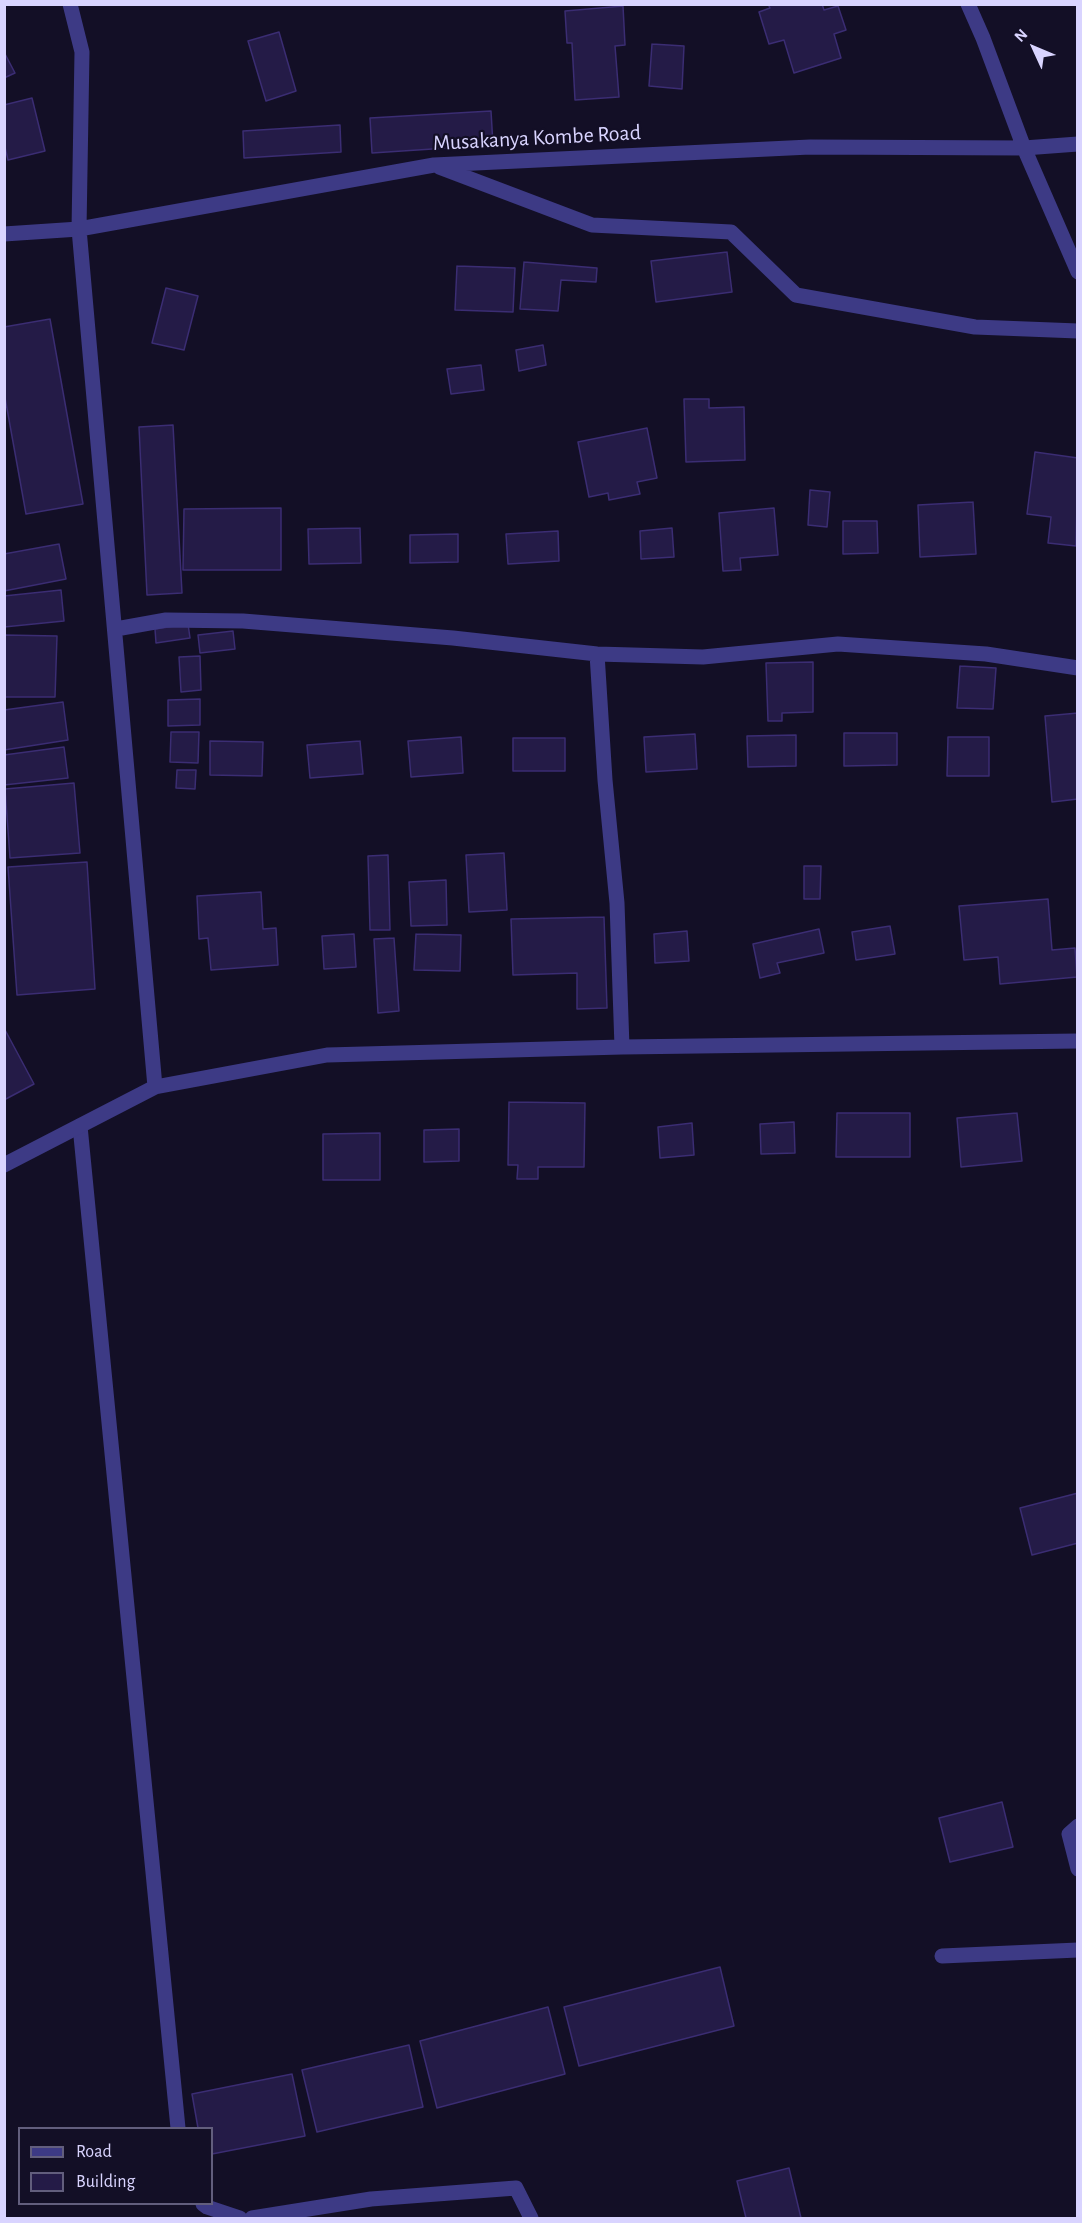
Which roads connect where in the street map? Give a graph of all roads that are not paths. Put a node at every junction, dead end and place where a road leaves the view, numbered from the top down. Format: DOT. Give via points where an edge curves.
graph roads {
  1 [pos="70,4"];
  2 [pos="968,4"];
  3 [pos="1077,144"];
  4 [pos="1024,148"];
  5 [pos="434,165"];
  6 [pos="79,229"];
  7 [pos="4,234"];
  8 [pos="1077,272"];
  9 [pos="1077,331"];
  10 [pos="116,629"];
  11 [pos="597,654"];
  12 [pos="1077,668"];
  13 [pos="1077,1041"];
  14 [pos="622,1047"];
  15 [pos="155,1087"];
  16 [pos="80,1126"];
  17 [pos="4,1165"];
  18 [pos="1077,1826"];
  19 [pos="1077,1869"];
  20 [pos="1077,1950"];
  21 [pos="942,1956"];
  22 [pos="177,2127"];
  23 [pos="204,2205"];
  24 [pos="240,2218"];
  25 [pos="252,2218"];
  26 [pos="531,2218"];
  1 -- 6 [label="street" via="82,52"];
  2 -- 4 [label="street"];
  3 -- 4 [label="street, Musakanya Kombe Road"];
  4 -- 5 [label="street, Musakanya Kombe Road" via="810,147"];
  4 -- 8 [label="street"];
  5 -- 6 [label="street, Musakanya Kombe Road"];
  5 -- 9 [label="street" via="592,225 731,232 796,296 975,327"];
  6 -- 7 [label="street, Musakanya Kombe Road"];
  6 -- 10 [label="street"];
  10 -- 11 [label="street" via="166,620 243,621"];
  10 -- 15 [label="street"];
  11 -- 12 [label="street" via="703,657 838,644 986,654"];
  11 -- 14 [label="street" via="617,903"];
  13 -- 14 [label="street"];
  14 -- 15 [label="street" via="327,1055"];
  15 -- 16 [label="street"];
  16 -- 17 [label="street"];
  16 -- 22 [label="street"];
  18 -- 19 [label="street" via="1069,1834"];
  20 -- 21 [label="street"];
  23 -- 24 [label="street"];
  25 -- 26 [label="street" via="371,2199 516,2188"];
}
